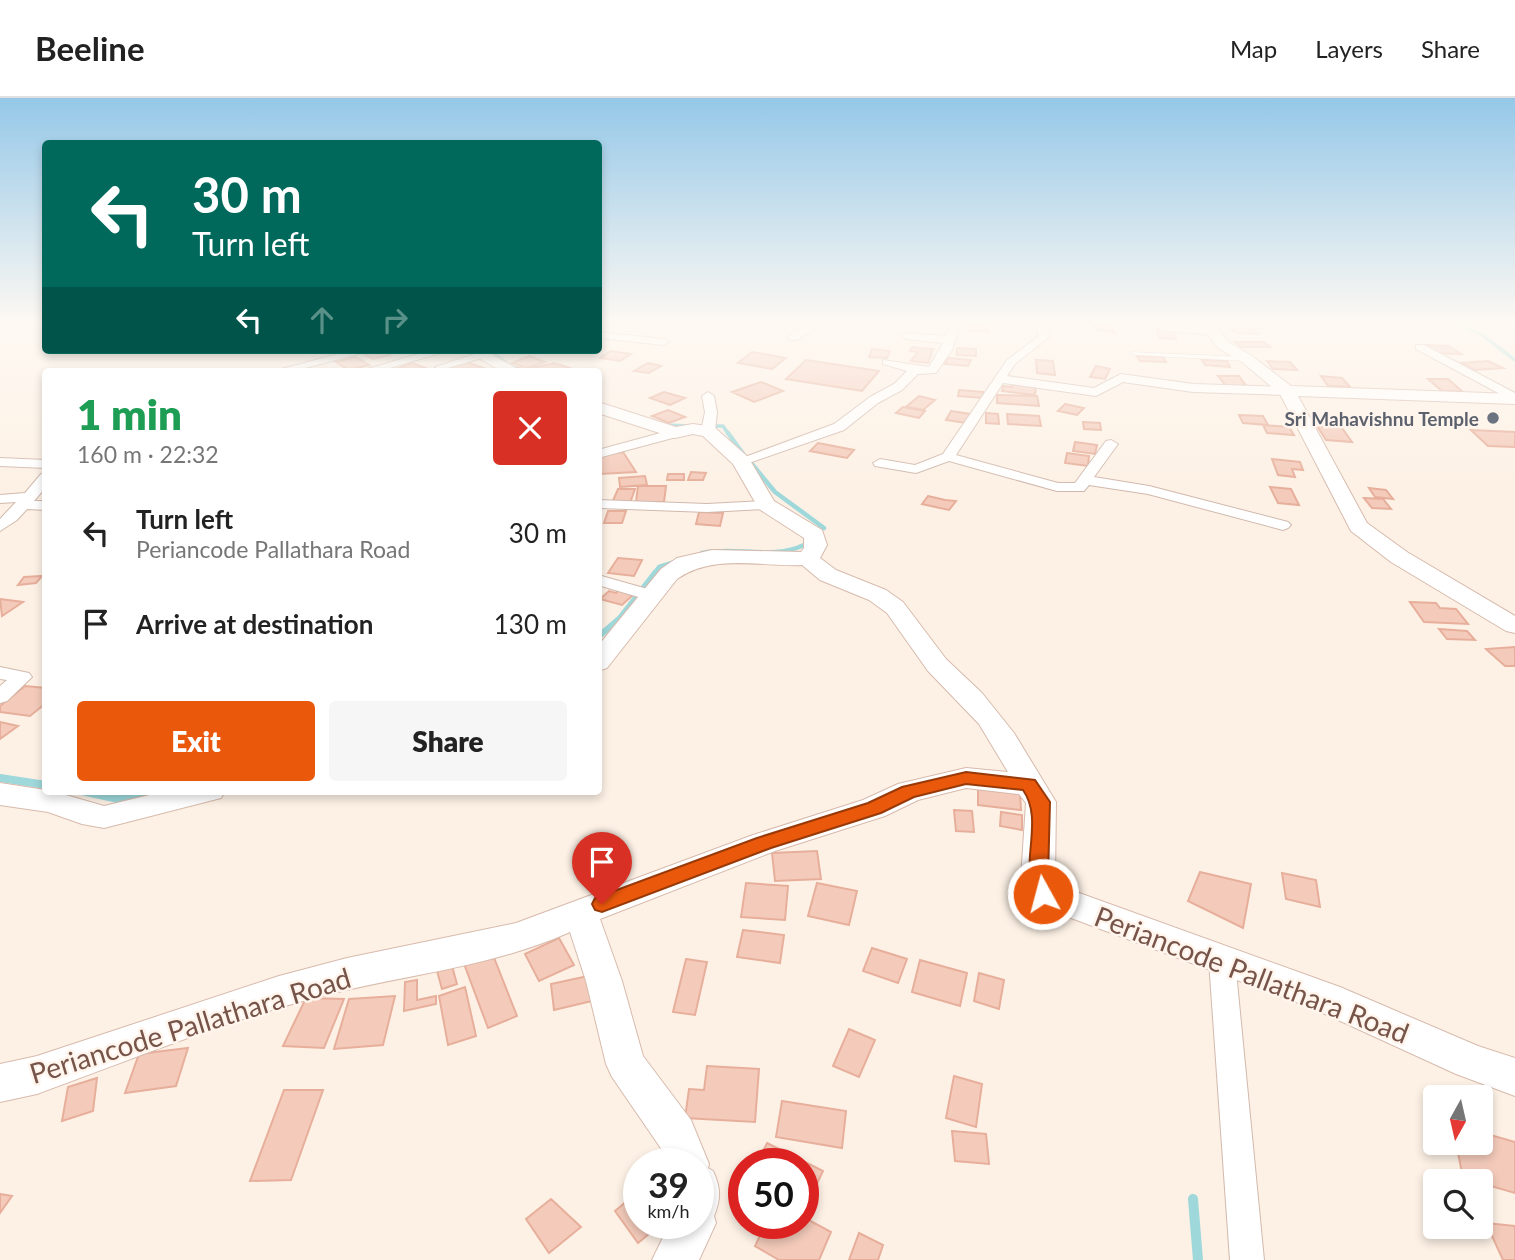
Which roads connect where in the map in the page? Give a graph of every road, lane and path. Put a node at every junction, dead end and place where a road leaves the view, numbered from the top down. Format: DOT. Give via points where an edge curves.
graph roads {
  1 [pos="908,377"];
  2 [pos="1270,377"];
  3 [pos="1476,377"];
  4 [pos="1000,379"];
  5 [pos="1515,382"];
  6 [pos="1487,383"];
  7 [pos="1287,391"];
  8 [pos="708,396"];
  9 [pos="1515,398"];
  10 [pos="602,408"];
  11 [pos="708,431"];
  12 [pos="675,433"];
  13 [pos="1111,443"];
  14 [pos="602,453"];
  15 [pos="948,457"];
  16 [pos="741,461"];
  17 [pos="0,463"];
  18 [pos="880,463"];
  19 [pos="42,464"];
  20 [pos="1086,480"];
  21 [pos="42,482"];
  22 [pos="0,499"];
  23 [pos="25,501"];
  24 [pos="602,504"];
  25 [pos="42,505"];
  26 [pos="766,505"];
  27 [pos="1283,525"];
  28 [pos="0,526"];
  29 [pos="807,558"];
  30 [pos="602,581"];
  31 [pos="652,596"];
  32 [pos="1515,626"];
  33 [pos="602,658"];
  34 [pos="0,673"];
  35 [pos="0,697"];
  36 [pos="1028,784"];
  37 [pos="0,794"];
  38 [pos="195,795"];
  39 [pos="580,912"];
  40 [pos="1222,961"];
  41 [pos="1515,1077"];
  42 [pos="0,1083"];
  43 [pos="682,1148"];
  44 [pos="686,1239"];
  45 [pos="675,1260"];
  46 [pos="1247,1260"];
  1 -- 16 [label="street" via="839,428"];
  2 -- 7 [label="street"];
  3 -- 6 [label="street"];
  4 -- 7 [label="street" via="1096,392 1121,378 1193,388"];
  4 -- 15 [label="street"];
  5 -- 6 [label="street"];
  6 -- 9 [label="street"];
  7 -- 9 [label="street"];
  7 -- 32 [label="street" via="1359,527 1399,558"];
  8 -- 11 [label="street"];
  10 -- 12 [label="street"];
  11 -- 12 [label="street"];
  11 -- 16 [label="street"];
  12 -- 14 [label="street"];
  13 -- 20 [label="street"];
  15 -- 18 [label="street" via="916,469"];
  15 -- 20 [label="street" via="1057,487 1079,488"];
  16 -- 26 [label="street"];
  17 -- 19 [label="street"];
  20 -- 27 [label="street" via="1149,490"];
  21 -- 23 [label="street"];
  22 -- 23 [label="street"];
  23 -- 25 [label="street"];
  23 -- 28 [label="street"];
  24 -- 26 [label="street"];
  26 -- 29 [label="street" via="814,535 815,551"];
  29 -- 31 [label="street" via="726,556 685,563 669,574"];
  29 -- 36 [label="street" via="819,571 885,599 900,612 938,666 973,701 1020,761"];
  30 -- 31 [label="street"];
  31 -- 33 [label="street"];
  34 -- 35 [label="street" via="22,677"];
  36 -- 39 [label="street, Periancode Pallathara Road" via="966,778 909,792"];
  36 -- 40 [label="street, Periancode Pallathara Road" via="1041,802 1038,878 1043,894"];
  37 -- 38 [label="street" via="104,817"];
  39 -- 42 [label="street, Periancode Pallathara Road" via="515,937 303,985"];
  39 -- 43 [label="street" via="626,1065"];
  40 -- 41 [label="street, Periancode Pallathara Road" via="1327,998"];
  40 -- 46 [label="street"];
  44 -- 45 [label="street"];
}
